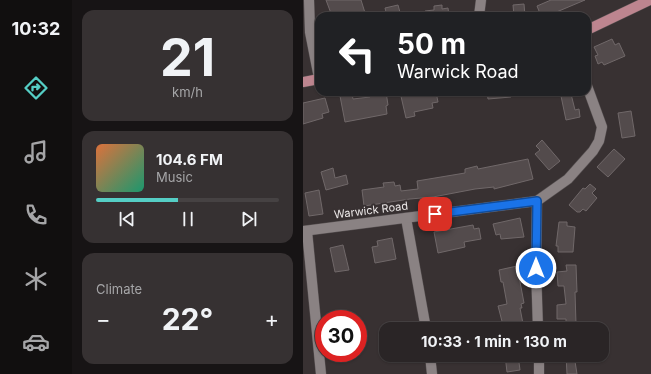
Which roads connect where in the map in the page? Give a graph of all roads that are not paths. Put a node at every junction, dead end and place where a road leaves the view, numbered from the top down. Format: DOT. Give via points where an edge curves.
graph roads {
  1 [pos="309,0"];
  2 [pos="481,0"];
  3 [pos="650,0"];
  4 [pos="480,12"];
  5 [pos="591,28"];
  6 [pos="315,58"];
  7 [pos="315,79"];
  8 [pos="303,82"];
  9 [pos="591,96"];
  10 [pos="537,201"];
  11 [pos="406,218"];
  12 [pos="305,231"];
  13 [pos="425,322"];
  14 [pos="538,322"];
  15 [pos="430,362"];
  16 [pos="539,362"];
  17 [pos="321,374"];
  18 [pos="432,374"];
  19 [pos="539,374"];
  1 -- 6 [label="street" via="310,32"];
  2 -- 4 [label="street"];
  3 -- 5 [label="main road"];
  7 -- 8 [label="main road"];
  9 -- 10 [label="street, Warwick Road" via="602,127 599,141 593,152 568,179"];
  10 -- 11 [label="street, Warwick Road"];
  10 -- 14 [label="street"];
  11 -- 12 [label="street, Warwick Road"];
  11 -- 13 [label="street"];
  12 -- 17 [label="street"];
  15 -- 18 [label="street"];
  16 -- 19 [label="street"];
}
